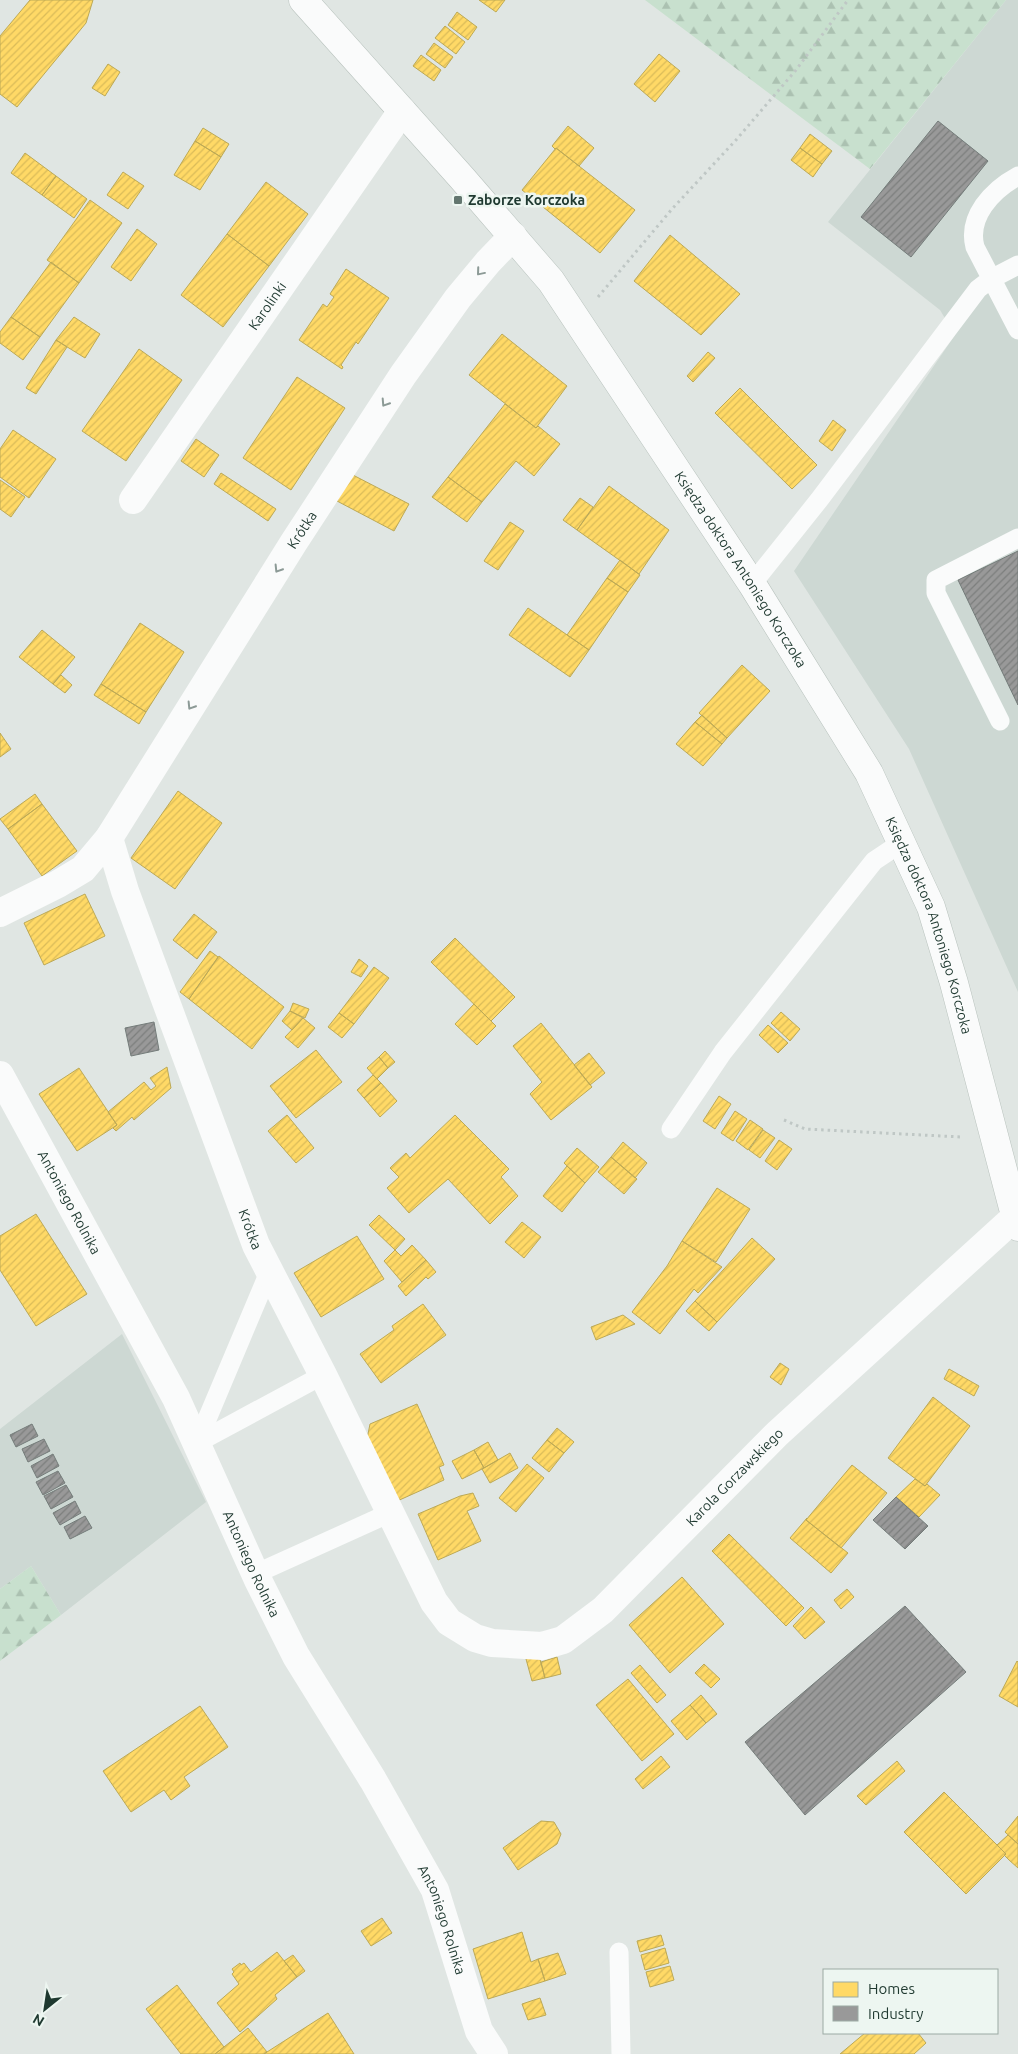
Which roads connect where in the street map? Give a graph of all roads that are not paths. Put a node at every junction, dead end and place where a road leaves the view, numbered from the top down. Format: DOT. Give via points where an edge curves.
graph roads {
  1 [pos="303,0"];
  2 [pos="402,111"];
  3 [pos="1018,176"];
  4 [pos="513,236"];
  5 [pos="1018,265"];
  6 [pos="991,279"];
  7 [pos="1018,330"];
  8 [pos="133,500"];
  9 [pos="1018,538"];
  10 [pos="752,584"];
  11 [pos="1000,721"];
  12 [pos="109,838"];
  13 [pos="901,843"];
  14 [pos="0,912"];
  15 [pos="0,1074"];
  16 [pos="670,1129"];
  17 [pos="1017,1222"];
  18 [pos="269,1272"];
  19 [pos="323,1375"];
  20 [pos="197,1443"];
  21 [pos="390,1513"];
  22 [pos="255,1574"];
  23 [pos="434,1602"];
  24 [pos="619,1952"];
  25 [pos="494,2054"];
  26 [pos="621,2054"];
  1 -- 2 [label="street, Księdza doktora Antoniego Korczoka"];
  2 -- 4 [label="street, Księdza doktora Antoniego Korczoka"];
  2 -- 8 [label="street, Karolinki"];
  3 -- 6 [label="lane" via="982,207 974,223 972,237 975,247"];
  4 -- 10 [label="street, Księdza doktora Antoniego Korczoka" via="579,321"];
  4 -- 12 [label="street, Krótka, one-way" via="458,298 403,375"];
  5 -- 6 [label="lane"];
  6 -- 7 [label="lane"];
  6 -- 10 [label="lane" via="978,289 950,324"];
  9 -- 11 [label="lane" via="936,580 936,594"];
  10 -- 13 [label="street, Księdza doktora Antoniego Korczoka" via="869,773"];
  12 -- 14 [label="street, Krótka" via="83,869"];
  12 -- 18 [label="street, Krótka" via="242,1208"];
  13 -- 16 [label="lane" via="874,861 723,1052"];
  13 -- 17 [label="street, Księdza doktora Antoniego Korczoka" via="930,907 942,945"];
  15 -- 20 [label="street, Antoniego Rolnika" via="176,1398"];
  17 -- 23 [label="street, Karola Gorzawskiego" via="777,1434 603,1610 563,1640 542,1646 492,1643 474,1638 449,1622"];
  18 -- 19 [label="street, Krótka"];
  18 -- 20 [label="lane"];
  19 -- 20 [label="lane"];
  19 -- 21 [label="street, Krótka"];
  20 -- 22 [label="street, Antoniego Rolnika"];
  21 -- 22 [label="lane"];
  21 -- 23 [label="street, Krótka"];
  22 -- 25 [label="street, Antoniego Rolnika" via="296,1656 373,1780 435,1890 479,2031"];
  24 -- 26 [label="lane"];
}
